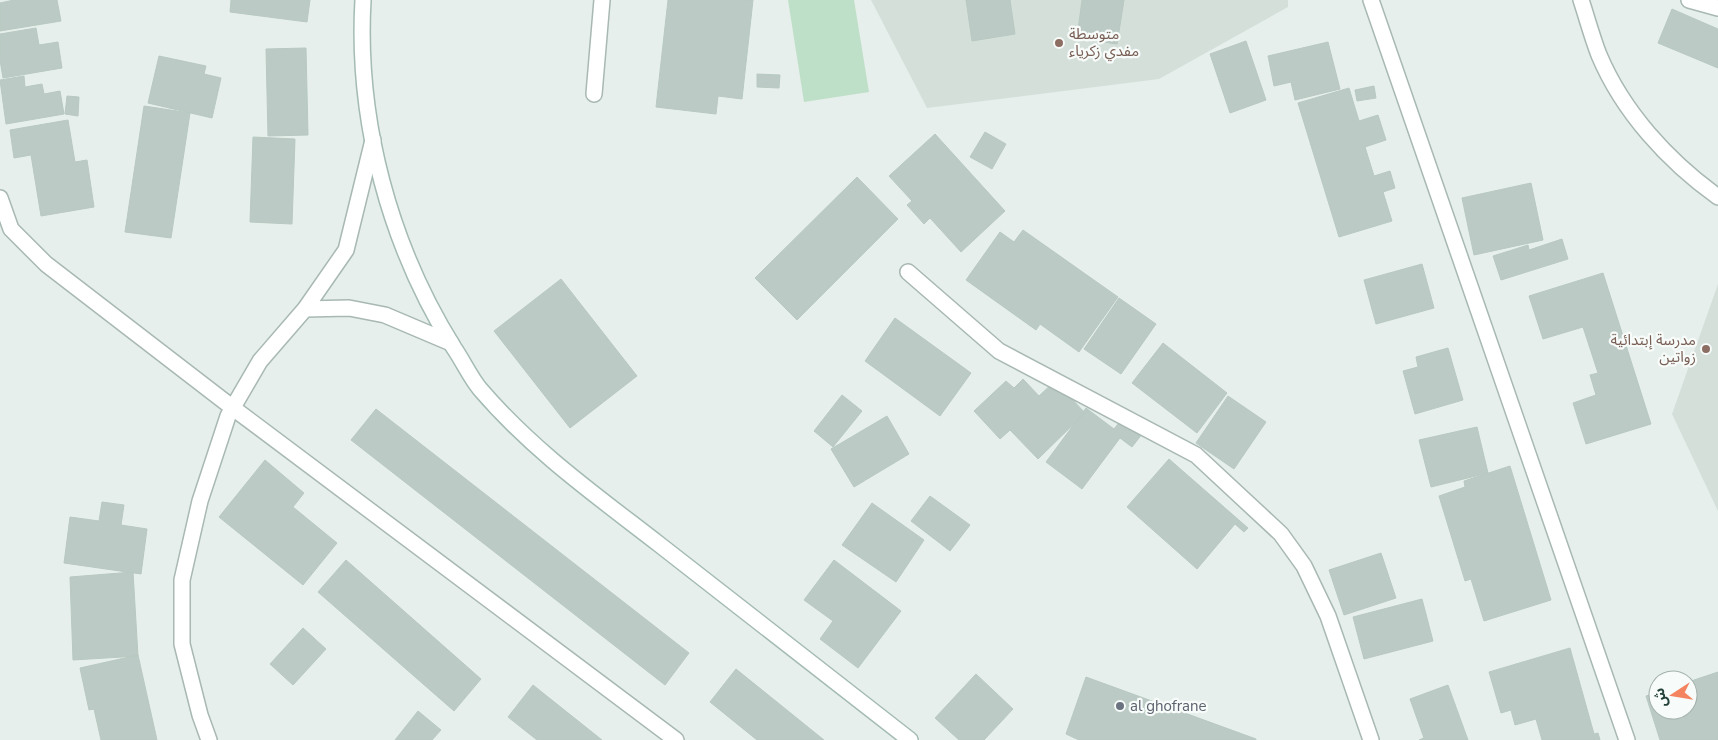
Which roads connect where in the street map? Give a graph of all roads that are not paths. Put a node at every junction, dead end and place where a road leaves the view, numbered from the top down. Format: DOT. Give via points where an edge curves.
graph roads {
  1 [pos="362,0"];
  2 [pos="602,0"];
  3 [pos="1370,0"];
  4 [pos="1581,0"];
  5 [pos="1689,0"];
  6 [pos="1718,8"];
  7 [pos="594,94"];
  8 [pos="374,138"];
  9 [pos="1718,197"];
  10 [pos="0,198"];
  11 [pos="908,272"];
  12 [pos="305,309"];
  13 [pos="451,343"];
  14 [pos="233,408"];
  15 [pos="210,740"];
  16 [pos="676,740"];
  17 [pos="910,740"];
  18 [pos="1371,740"];
  19 [pos="1627,740"];
  1 -- 8 [label="street" via="361,31"];
  2 -- 7 [label="street"];
  3 -- 19 [label="street"];
  4 -- 9 [label="street" via="1600,55 1625,103 1652,139 1697,182"];
  5 -- 6 [label="street"];
  8 -- 12 [label="street" via="346,250"];
  8 -- 13 [label="street" via="380,178 405,256 429,308"];
  10 -- 14 [label="street" via="12,228 46,264"];
  11 -- 18 [label="street" via="999,350 1196,455 1281,534 1304,566 1328,616"];
  12 -- 13 [label="street" via="349,308 385,316"];
  12 -- 14 [label="street" via="260,361"];
  13 -- 17 [label="street" via="479,387 538,450"];
  14 -- 15 [label="street" via="200,501 182,580 182,644 200,715"];
  14 -- 16 [label="street"];
}
